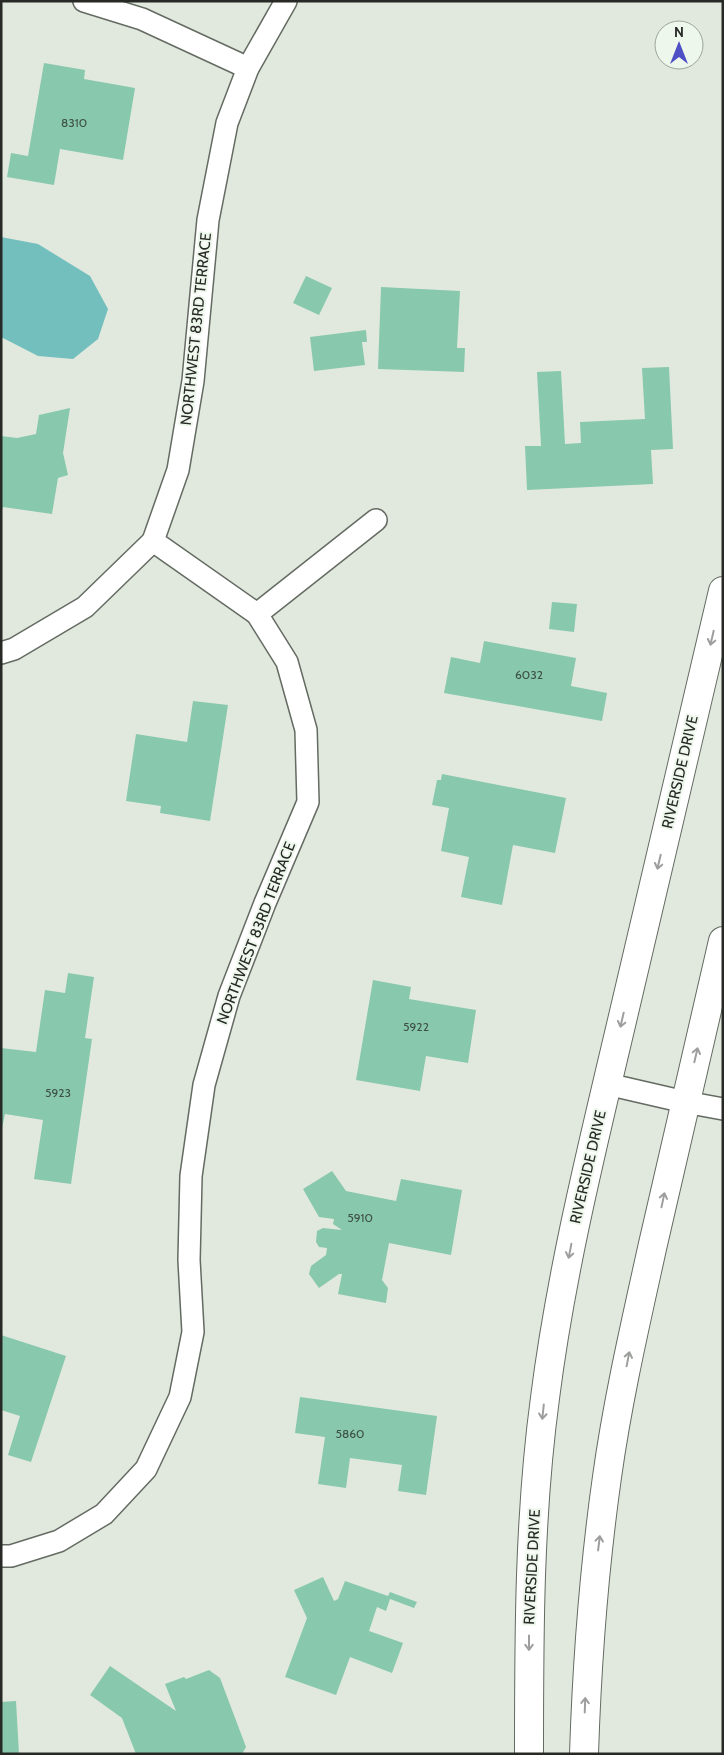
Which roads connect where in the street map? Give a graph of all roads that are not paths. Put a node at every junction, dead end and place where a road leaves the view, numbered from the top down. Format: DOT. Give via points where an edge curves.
graph roads {
  1 [pos="84,1"];
  2 [pos="286,1"];
  3 [pos="248,68"];
  4 [pos="376,520"];
  5 [pos="153,542"];
  6 [pos="723,590"];
  7 [pos="257,614"];
  8 [pos="1,653"];
  9 [pos="723,941"];
  10 [pos="607,1084"];
  11 [pos="685,1102"];
  12 [pos="723,1109"];
  13 [pos="1,1556"];
  14 [pos="528,1754"];
  15 [pos="584,1754"];
  1 -- 3 [label="street" via="142,19"];
  2 -- 3 [label="street, NORTHWEST 83RD TERRACE"];
  3 -- 5 [label="street, NORTHWEST 83RD TERRACE" via="227,123 208,220 193,381 178,470"];
  4 -- 7 [label="street"];
  5 -- 7 [label="street, NORTHWEST 83RD TERRACE"];
  5 -- 8 [label="street" via="84,607 14,649"];
  6 -- 10 [label="street, RIVERSIDE DRIVE, one-way"];
  7 -- 13 [label="street, NORTHWEST 83RD TERRACE" via="286,662 306,730 308,802 229,996 204,1084 191,1176 189,1260 193,1332 180,1397 146,1469 104,1514 59,1541"];
  11 -- 9 [label="street, one-way"];
  10 -- 11 [label="street"];
  10 -- 14 [label="street, RIVERSIDE DRIVE, one-way" via="575,1226 544,1400 531,1539"];
  11 -- 12 [label="street"];
  15 -- 11 [label="street, one-way" via="587,1662 607,1476 632,1338"];
}
